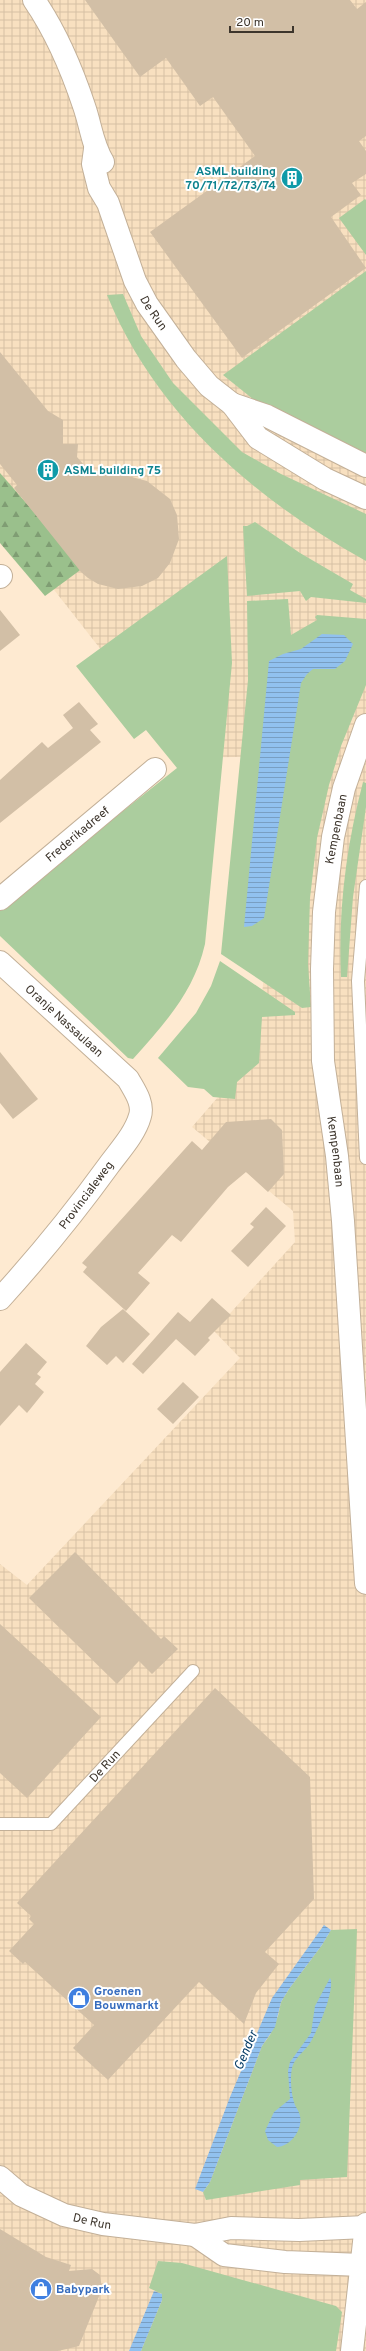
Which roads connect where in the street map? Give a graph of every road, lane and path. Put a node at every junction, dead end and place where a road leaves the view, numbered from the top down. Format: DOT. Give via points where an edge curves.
graph roads {
  1 [pos="34,0"];
  2 [pos="232,404"];
  3 [pos="366,466"];
  4 [pos="366,498"];
  5 [pos="366,725"];
  6 [pos="155,769"];
  7 [pos="366,886"];
  8 [pos="0,899"];
  9 [pos="0,962"];
  10 [pos="363,1036"];
  11 [pos="128,1079"];
  12 [pos="366,1158"];
  13 [pos="0,1299"];
  14 [pos="366,1583"];
  15 [pos="193,1671"];
  16 [pos="0,1824"];
  17 [pos="0,2177"];
  18 [pos="366,2226"];
  19 [pos="195,2234"];
  20 [pos="364,2264"];
  21 [pos="352,2351"];
  1 -- 2 [label="street, De Run" via="66,58 84,107 95,148 93,164 99,188 108,202 126,259 147,304 186,359 209,386"];
  2 -- 3 [label="street, De Run" via="267,416"];
  2 -- 4 [label="street, De Run" via="258,438 325,479"];
  5 -- 14 [label="street, Kempenbaan" via="344,788 333,837 324,912 322,968 323,1061 337,1156 343,1221"];
  6 -- 8 [label="street, Frederikadreef"];
  7 -- 10 [label="lane" via="358,981"];
  9 -- 11 [label="street, Oranje Nassaulaan"];
  10 -- 12 [label="lane"];
  11 -- 13 [label="street, Provincialeweg" via="139,1099 140,1109 140,1115 129,1139 42,1252"];
  15 -- 16 [label="lane, De Run" via="51,1824"];
  17 -- 19 [label="street, De Run" via="21,2195 64,2215 103,2224"];
  18 -- 19 [label="street, De Run" via="299,2230 231,2228"];
  18 -- 20 [label="street"];
  19 -- 20 [label="street" via="224,2256 285,2262"];
  20 -- 21 [label="street"];
}
